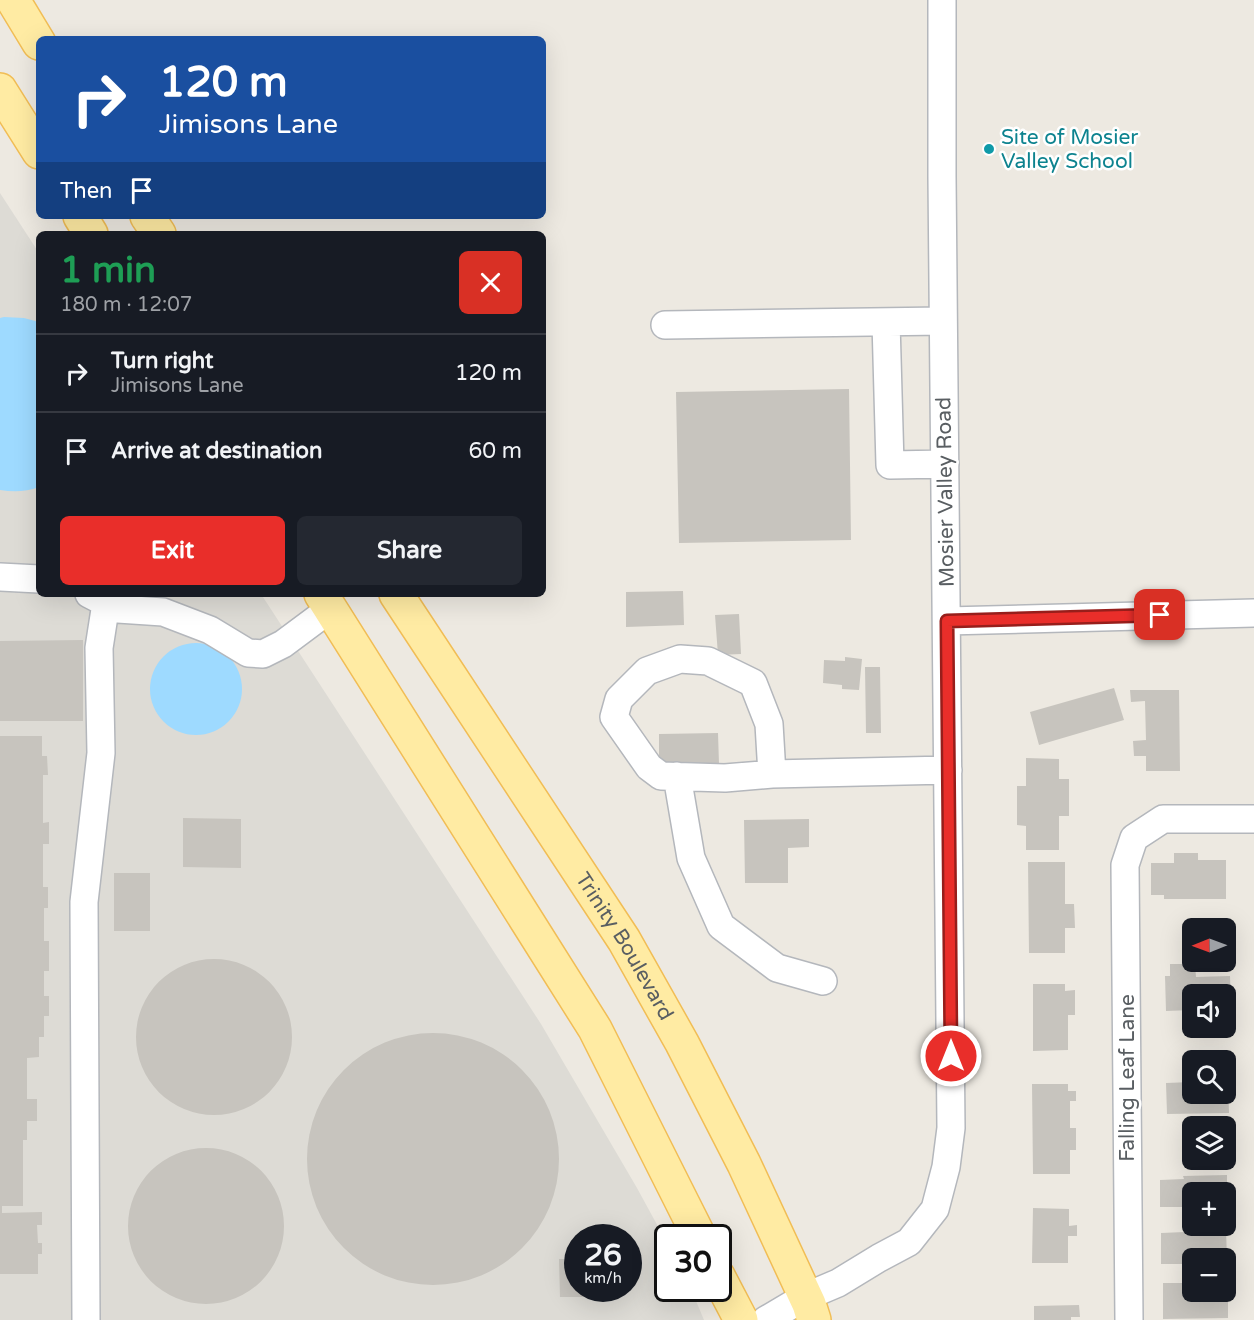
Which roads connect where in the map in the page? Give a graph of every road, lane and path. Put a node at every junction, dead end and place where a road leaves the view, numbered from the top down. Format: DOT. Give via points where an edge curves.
graph roads {
  1 [pos="13,0"];
  2 [pos="942,0"];
  3 [pos="36,38"];
  4 [pos="0,90"];
  5 [pos="36,147"];
  6 [pos="944,321"];
  7 [pos="886,322"];
  8 [pos="665,325"];
  9 [pos="945,464"];
  10 [pos="0,577"];
  11 [pos="36,579"];
  12 [pos="398,597"];
  13 [pos="97,598"];
  14 [pos="334,599"];
  15 [pos="1254,613"];
  16 [pos="947,621"];
  17 [pos="948,770"];
  18 [pos="772,774"];
  19 [pos="677,776"];
  20 [pos="1254,819"];
  21 [pos="824,981"];
  22 [pos="693,1224"];
  23 [pos="732,1302"];
  24 [pos="810,1308"];
  25 [pos="86,1320"];
  26 [pos="741,1320"];
  27 [pos="766,1320"];
  28 [pos="1129,1320"];
  1 -- 3 [label="main road"];
  2 -- 6 [label="street, Mosier Valley Road"];
  4 -- 5 [label="main road"];
  6 -- 7 [label="street"];
  6 -- 9 [label="street, Mosier Valley Road"];
  7 -- 8 [label="street"];
  7 -- 9 [label="street" via="890,465"];
  9 -- 16 [label="street, Mosier Valley Road"];
  10 -- 11 [label="street"];
  12 -- 24 [label="main road, Trinity Boulevard" via="624,939 744,1164"];
  13 -- 14 [label="street" via="118,609 163,612 210,630 248,653 263,654 283,644"];
  13 -- 25 [label="street" via="101,753 84,902"];
  14 -- 22 [label="main road" via="596,1029"];
  15 -- 16 [label="street"];
  16 -- 17 [label="street, Mosier Valley Road"];
  17 -- 18 [label="street"];
  17 -- 24 [label="street, Mosier Valley Road" via="951,1128 946,1167 935,1209 909,1242 838,1283"];
  18 -- 19 [label="street" via="725,778"];
  18 -- 19 [label="street" via="769,724 753,683 708,661 680,659 646,671 619,699 614,717 649,767 661,776"];
  19 -- 21 [label="street" via="692,858 721,926 777,968"];
  20 -- 28 [label="street, Falling Leaf Lane" via="1163,819 1134,838 1125,865"];
  23 -- 26 [label="main road"];
  24 -- 27 [label="street, Mosier Valley Road"];
}
